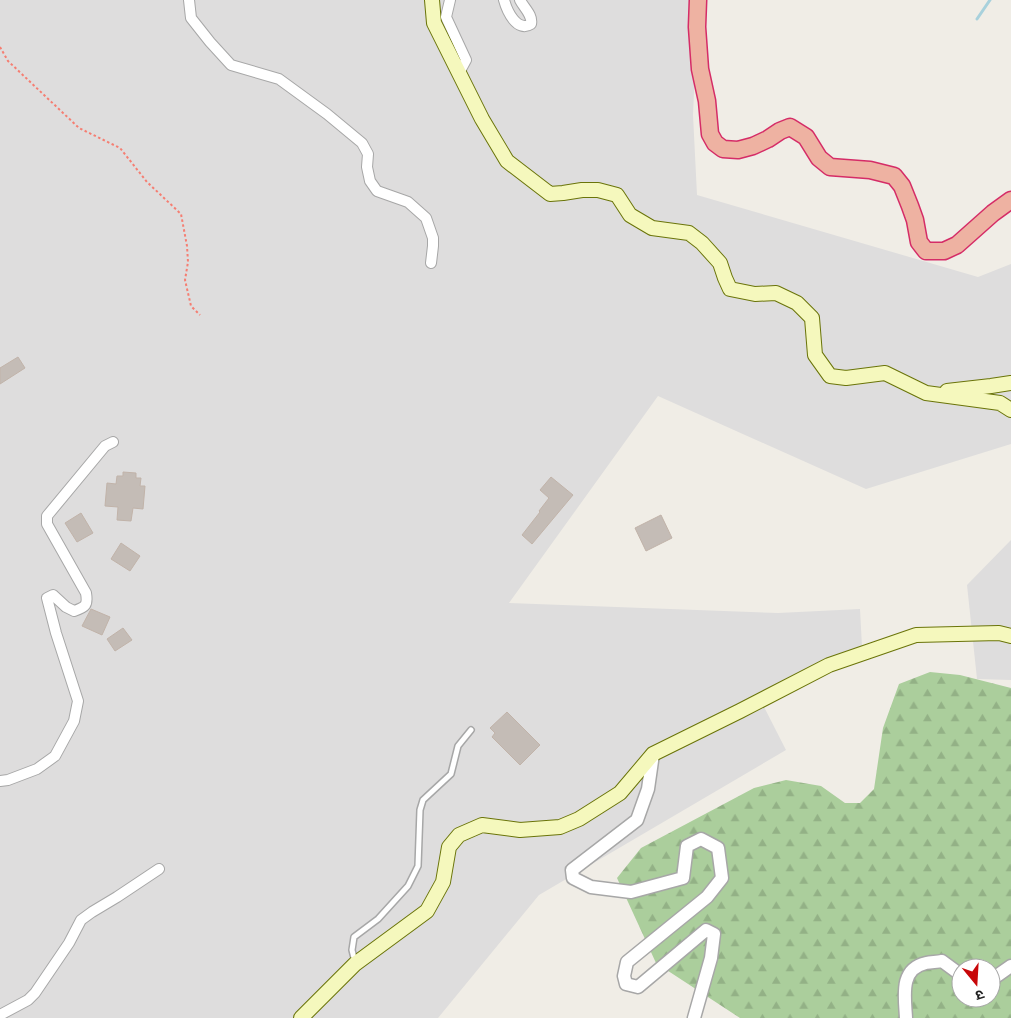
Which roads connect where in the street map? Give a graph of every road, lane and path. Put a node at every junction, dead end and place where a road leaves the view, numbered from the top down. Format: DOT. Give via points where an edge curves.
graph roads {
  1 [pos="189,0"];
  2 [pos="432,0"];
  3 [pos="450,0"];
  4 [pos="504,0"];
  5 [pos="520,0"];
  6 [pos="698,0"];
  7 [pos="0,47"];
  8 [pos="459,73"];
  9 [pos="1011,200"];
  10 [pos="431,263"];
  11 [pos="200,315"];
  12 [pos="1011,383"];
  13 [pos="926,392"];
  14 [pos="1011,410"];
  15 [pos="112,442"];
  16 [pos="1011,636"];
  17 [pos="471,730"];
  18 [pos="653,754"];
  19 [pos="0,781"];
  20 [pos="159,869"];
  21 [pos="355,964"];
  22 [pos="951,968"];
  23 [pos="0,1015"];
  24 [pos="301,1018"];
  25 [pos="694,1018"];
  26 [pos="906,1018"];
  1 -- 10 [label="street" via="191,18 231,65 279,79 362,143 368,154 370,181 377,191 408,202 426,218 433,238"];
  2 -- 8 [label="main road" via="434,23"];
  3 -- 8 [label="street" via="446,17 466,60"];
  4 -- 5 [label="street" via="515,22 527,26 532,20"];
  6 -- 9 [label="highway" via="700,69 710,134 723,149 753,146 790,127 806,137 819,158 830,167 870,170 894,176 902,186 915,220 919,242 926,251 944,251 957,245"];
  7 -- 11 [label="path" via="8,61 79,128 120,148 147,182 181,214 188,262 185,280 190,306"];
  8 -- 13 [label="main road" via="507,161 550,194 598,190 617,195 630,215 652,228 689,233 702,243 720,263 730,288 755,294 776,293 797,303 812,318 815,356 830,376 846,378 885,373"];
  12 -- 13 [label="main road"];
  13 -- 14 [label="main road" via="1000,404"];
  15 -- 19 [label="street" via="105,446 47,516 47,524 86,593 86,605 74,611 53,595 47,598 78,701 74,721 55,756 37,769"];
  16 -- 18 [label="main road" via="999,633 916,635 829,664"];
  17 -- 21 [label="lane" via="458,746 451,774 423,800 418,866 408,886 378,919 354,937"];
  18 -- 21 [label="main road" via="620,793 579,820 560,827 520,830 482,825 460,835 449,847 444,882 427,911"];
  18 -- 25 [label="street" via="648,789 637,820 572,870 573,878 590,887 632,892 683,878 687,846 701,839 718,848 722,878 707,897 626,962 624,976 626,984 638,987 706,930 714,934 711,958"];
  20 -- 23 [label="street" via="81,920 35,993"];
  21 -- 24 [label="main road"];
  22 -- 26 [label="street" via="942,961 925,963 911,970 905,984"];
}
